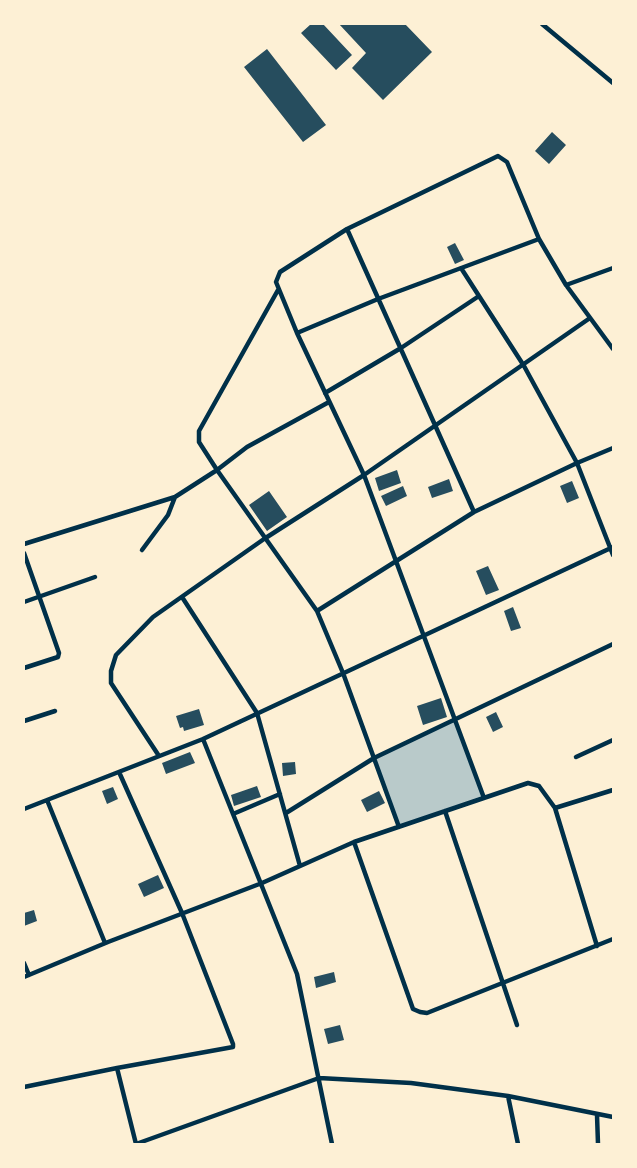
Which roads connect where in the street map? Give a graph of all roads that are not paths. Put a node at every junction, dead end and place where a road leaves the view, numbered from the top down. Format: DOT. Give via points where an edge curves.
graph roads {
  1 [pos="542,24"];
  2 [pos="613,83"];
  3 [pos="347,229"];
  4 [pos="539,239"];
  5 [pos="461,268"];
  6 [pos="613,268"];
  7 [pos="566,285"];
  8 [pos="278,290"];
  9 [pos="479,296"];
  10 [pos="378,299"];
  11 [pos="590,318"];
  12 [pos="296,333"];
  13 [pos="400,348"];
  14 [pos="613,349"];
  15 [pos="524,366"];
  16 [pos="325,394"];
  17 [pos="330,402"];
  18 [pos="435,425"];
  19 [pos="613,448"];
  20 [pos="577,462"];
  21 [pos="217,470"];
  22 [pos="364,475"];
  23 [pos="175,497"];
  24 [pos="474,512"];
  25 [pos="264,539"];
  26 [pos="24,544"];
  27 [pos="612,548"];
  28 [pos="142,550"];
  29 [pos="24,553"];
  30 [pos="613,555"];
  31 [pos="396,562"];
  32 [pos="95,577"];
  33 [pos="40,595"];
  34 [pos="182,597"];
  35 [pos="24,602"];
  36 [pos="317,611"];
  37 [pos="424,635"];
  38 [pos="613,644"];
  39 [pos="24,668"];
  40 [pos="343,672"];
  41 [pos="55,710"];
  42 [pos="257,713"];
  43 [pos="455,720"];
  44 [pos="24,721"];
  45 [pos="202,739"];
  46 [pos="613,740"];
  47 [pos="159,756"];
  48 [pos="576,757"];
  49 [pos="374,758"];
  50 [pos="119,772"];
  51 [pos="613,790"];
  52 [pos="280,794"];
  53 [pos="484,798"];
  54 [pos="47,800"];
  55 [pos="555,808"];
  56 [pos="24,810"];
  57 [pos="445,811"];
  58 [pos="286,813"];
  59 [pos="233,814"];
  60 [pos="399,827"];
  61 [pos="354,842"];
  62 [pos="300,866"];
  63 [pos="262,883"];
  64 [pos="182,913"];
  65 [pos="613,940"];
  66 [pos="105,943"];
  67 [pos="597,946"];
  68 [pos="24,962"];
  69 [pos="26,976"];
  70 [pos="504,981"];
  71 [pos="517,1025"];
  72 [pos="117,1068"];
  73 [pos="319,1078"];
  74 [pos="24,1087"];
  75 [pos="508,1096"];
  76 [pos="598,1114"];
  77 [pos="613,1117"];
  78 [pos="136,1144"];
  79 [pos="332,1144"];
  80 [pos="518,1144"];
  81 [pos="598,1144"];
  1 -- 2 [label="street"];
  3 -- 4 [label="street" via="498,156 507,162"];
  3 -- 8 [label="street" via="280,272 276,282"];
  3 -- 10 [label="street"];
  4 -- 5 [label="street"];
  4 -- 7 [label="street"];
  5 -- 9 [label="street"];
  5 -- 10 [label="street"];
  6 -- 7 [label="street"];
  7 -- 11 [label="street"];
  8 -- 12 [label="street"];
  8 -- 21 [label="street" via="199,431 198,442"];
  9 -- 13 [label="street"];
  9 -- 15 [label="street"];
  10 -- 12 [label="street"];
  10 -- 13 [label="street"];
  11 -- 14 [label="street"];
  11 -- 15 [label="street"];
  12 -- 16 [label="street"];
  13 -- 16 [label="street"];
  13 -- 18 [label="street"];
  15 -- 18 [label="street"];
  15 -- 20 [label="street"];
  16 -- 17 [label="street"];
  17 -- 21 [label="street" via="247,446"];
  17 -- 22 [label="street"];
  18 -- 22 [label="street"];
  18 -- 24 [label="street"];
  19 -- 20 [label="street"];
  20 -- 24 [label="street"];
  20 -- 27 [label="street"];
  21 -- 23 [label="street"];
  21 -- 25 [label="street"];
  22 -- 25 [label="street"];
  22 -- 31 [label="street"];
  23 -- 26 [label="street"];
  23 -- 28 [label="street" via="168,515"];
  24 -- 31 [label="street"];
  25 -- 34 [label="street"];
  25 -- 36 [label="street"];
  27 -- 30 [label="street"];
  27 -- 37 [label="street"];
  29 -- 33 [label="street"];
  31 -- 36 [label="street"];
  31 -- 37 [label="street"];
  32 -- 33 [label="street"];
  33 -- 35 [label="street"];
  33 -- 39 [label="street" via="59,655"];
  34 -- 42 [label="street"];
  34 -- 47 [label="street" via="153,617 116,655 111,671 111,683"];
  36 -- 40 [label="street"];
  37 -- 40 [label="street"];
  37 -- 43 [label="street"];
  38 -- 43 [label="street"];
  40 -- 42 [label="street"];
  40 -- 49 [label="street"];
  41 -- 44 [label="street"];
  42 -- 45 [label="street"];
  42 -- 52 [label="street"];
  43 -- 49 [label="street"];
  43 -- 53 [label="street"];
  45 -- 47 [label="street"];
  45 -- 59 [label="street"];
  46 -- 48 [label="street"];
  47 -- 50 [label="street"];
  49 -- 58 [label="street"];
  49 -- 60 [label="street"];
  50 -- 54 [label="street"];
  50 -- 64 [label="street"];
  51 -- 55 [label="street"];
  52 -- 58 [label="street"];
  52 -- 59 [label="street"];
  53 -- 55 [label="street" via="533,783 539,786"];
  53 -- 57 [label="street"];
  54 -- 56 [label="street"];
  54 -- 66 [label="street"];
  55 -- 67 [label="street"];
  57 -- 60 [label="street"];
  57 -- 70 [label="street"];
  58 -- 62 [label="street"];
  59 -- 63 [label="street"];
  60 -- 61 [label="street"];
  61 -- 62 [label="street"];
  61 -- 70 [label="street" via="413,1009 427,1013"];
  62 -- 63 [label="street"];
  63 -- 64 [label="street"];
  63 -- 73 [label="street" via="297,974"];
  64 -- 66 [label="street"];
  64 -- 72 [label="street" via="233,1046"];
  65 -- 67 [label="street"];
  66 -- 69 [label="street"];
  67 -- 70 [label="street"];
  68 -- 69 [label="street"];
  70 -- 71 [label="street"];
  72 -- 74 [label="street"];
  72 -- 78 [label="street"];
  73 -- 75 [label="street" via="411,1083"];
  73 -- 78 [label="street"];
  73 -- 79 [label="street"];
  75 -- 76 [label="street"];
  75 -- 80 [label="street"];
  76 -- 77 [label="street"];
  76 -- 81 [label="street"];
}
